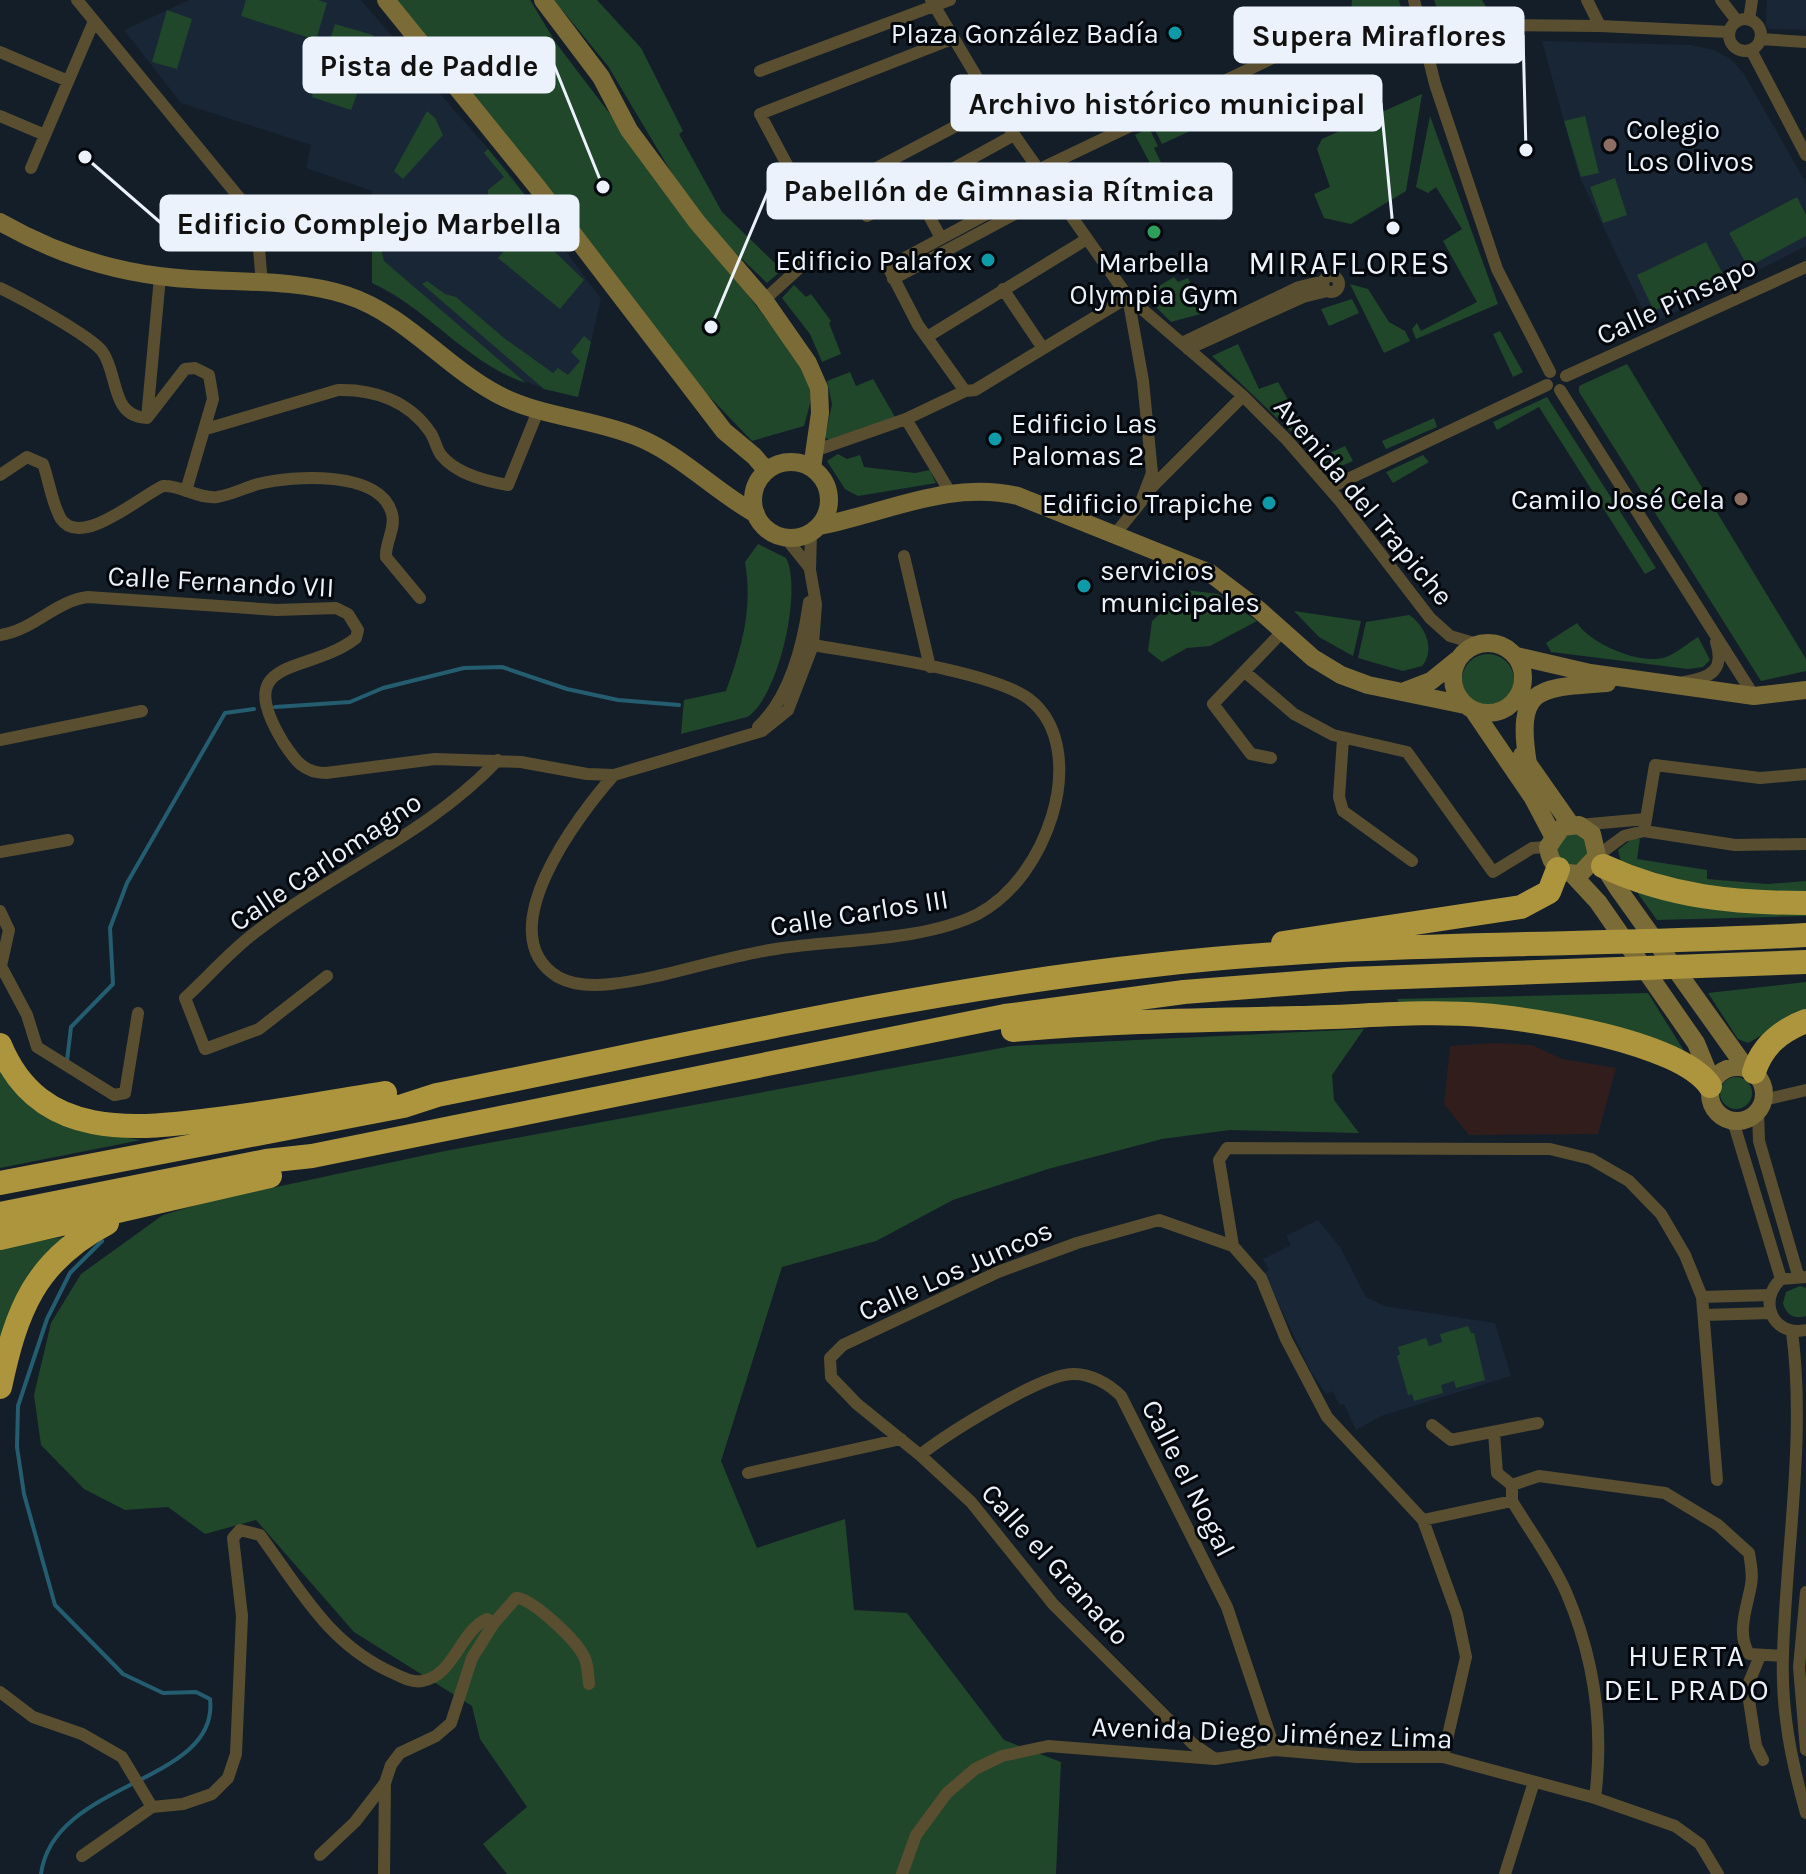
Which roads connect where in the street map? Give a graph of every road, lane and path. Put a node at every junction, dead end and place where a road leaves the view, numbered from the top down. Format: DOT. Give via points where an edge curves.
graph roads {
  1 [pos="77,0"];
  2 [pos="386,0"];
  3 [pos="543,0"];
  4 [pos="950,0"];
  5 [pos="1414,0"];
  6 [pos="1587,0"];
  7 [pos="1721,0"];
  8 [pos="1752,0"];
  9 [pos="933,3"];
  10 [pos="94,21"];
  11 [pos="1419,22"];
  12 [pos="1738,24"];
  13 [pos="1600,26"];
  14 [pos="952,39"];
  15 [pos="1760,39"];
  16 [pos="1806,42"];
  17 [pos="1751,50"];
  18 [pos="0,52"];
  19 [pos="760,71"];
  20 [pos="68,81"];
  21 [pos="994,106"];
  22 [pos="0,116"];
  23 [pos="45,135"];
  24 [pos="1014,135"];
  25 [pos="1806,155"];
  26 [pos="31,168"];
  27 [pos="1038,170"];
  28 [pos="1050,188"];
  29 [pos="915,190"];
  30 [pos="867,216"];
  31 [pos="0,222"];
  32 [pos="941,238"];
  33 [pos="1087,239"];
  34 [pos="808,260"];
  35 [pos="1806,267"];
  36 [pos="890,273"];
  37 [pos="160,277"];
  38 [pos="262,284"];
  39 [pos="1325,286"];
  40 [pos="0,288"];
  41 [pos="1003,289"];
  42 [pos="1128,297"];
  43 [pos="764,300"];
  44 [pos="1159,325"];
  45 [pos="1135,335"];
  46 [pos="927,337"];
  47 [pos="1185,346"];
  48 [pos="1042,347"];
  49 [pos="1566,376"];
  50 [pos="1548,379"];
  51 [pos="1560,390"];
  52 [pos="965,391"];
  53 [pos="1243,396"];
  54 [pos="538,411"];
  55 [pos="147,418"];
  56 [pos="906,419"];
  57 [pos="206,429"];
  58 [pos="813,459"];
  59 [pos="0,475"];
  60 [pos="762,477"];
  61 [pos="710,482"];
  62 [pos="1329,488"];
  63 [pos="828,490"];
  64 [pos="186,491"];
  65 [pos="1148,491"];
  66 [pos="950,492"];
  67 [pos="872,511"];
  68 [pos="756,514"];
  69 [pos="815,529"];
  70 [pos="1116,533"];
  71 [pos="785,537"];
  72 [pos="904,556"];
  73 [pos="810,570"];
  74 [pos="812,589"];
  75 [pos="420,598"];
  76 [pos="805,626"];
  77 [pos="1283,631"];
  78 [pos="0,635"];
  79 [pos="1715,639"];
  80 [pos="1477,644"];
  81 [pos="813,645"];
  82 [pos="1516,656"];
  83 [pos="1459,657"];
  84 [pos="930,667"];
  85 [pos="1245,672"];
  86 [pos="1590,673"];
  87 [pos="791,674"];
  88 [pos="1647,681"];
  89 [pos="1668,684"];
  90 [pos="1806,690"];
  91 [pos="1405,691"];
  92 [pos="1754,696"];
  93 [pos="787,698"];
  94 [pos="1518,698"];
  95 [pos="1469,708"];
  96 [pos="142,711"];
  97 [pos="1343,739"];
  98 [pos="0,740"];
  99 [pos="1271,758"];
  100 [pos="498,760"];
  101 [pos="1528,764"];
  102 [pos="1806,774"];
  103 [pos="614,775"];
  104 [pos="1575,825"];
  105 [pos="1645,825"];
  106 [pos="68,840"];
  107 [pos="1806,844"];
  108 [pos="0,852"];
  109 [pos="1558,857"];
  110 [pos="1412,861"];
  111 [pos="1600,861"];
  112 [pos="1806,903"];
  113 [pos="0,911"];
  114 [pos="1806,935"];
  115 [pos="1252,955"];
  116 [pos="1806,962"];
  117 [pos="327,976"];
  118 [pos="138,1013"];
  119 [pos="1806,1021"];
  120 [pos="950,1029"];
  121 [pos="0,1045"];
  122 [pos="1750,1070"];
  123 [pos="1711,1084"];
  124 [pos="1806,1090"];
  125 [pos="437,1095"];
  126 [pos="1761,1106"];
  127 [pos="1733,1121"];
  128 [pos="312,1156"];
  129 [pos="0,1183"];
  130 [pos="132,1209"];
  131 [pos="0,1214"];
  132 [pos="0,1238"];
  133 [pos="1233,1246"];
  134 [pos="1802,1276"];
  135 [pos="1781,1279"];
  136 [pos="1769,1295"];
  137 [pos="1702,1297"];
  138 [pos="1770,1313"];
  139 [pos="1704,1315"];
  140 [pos="1806,1330"];
  141 [pos="1792,1332"];
  142 [pos="0,1387"];
  143 [pos="857,1404"];
  144 [pos="1538,1423"];
  145 [pos="1432,1425"];
  146 [pos="1494,1432"];
  147 [pos="901,1439"];
  148 [pos="920,1455"];
  149 [pos="748,1473"];
  150 [pos="1717,1480"];
  151 [pos="1512,1485"];
  152 [pos="1512,1501"];
  153 [pos="1423,1520"];
  154 [pos="1806,1592"];
  155 [pos="494,1623"];
  156 [pos="1760,1656"];
  157 [pos="1783,1656"];
  158 [pos="589,1684"];
  159 [pos="0,1692"];
  160 [pos="1803,1700"];
  161 [pos="1275,1750"];
  162 [pos="1806,1750"];
  163 [pos="1443,1757"];
  164 [pos="1215,1759"];
  165 [pos="1763,1760"];
  166 [pos="1534,1782"];
  167 [pos="385,1783"];
  168 [pos="1595,1798"];
  169 [pos="152,1807"];
  170 [pos="1806,1813"];
  171 [pos="320,1855"];
  172 [pos="82,1856"];
  173 [pos="384,1874"];
  174 [pos="902,1874"];
  175 [pos="1505,1874"];
  176 [pos="1718,1874"];
  1 -- 10 [label="street"];
  2 -- 60 [label="main road"];
  3 -- 43 [label="main road" via="601,77 629,130"];
  4 -- 9 [label="street"];
  5 -- 11 [label="street"];
  6 -- 13 [label="street"];
  7 -- 12 [label="street"];
  8 -- 12 [label="street"];
  9 -- 14 [label="street, Avenida del Trapiche"];
  9 -- 19 [label="street"];
  10 -- 20 [label="street"];
  10 -- 38 [label="street" via="247,207 258,237"];
  11 -- 13 [label="street"];
  11 -- 27 [label="street" via="1362,24 1334,31"];
  11 -- 50 [label="street" via="1497,269"];
  12 -- 13 [label="street"];
  12 -- 15 [label="street" via="1760,29"];
  12 -- 17 [label="street" via="1729,42 1736,50"];
  14 -- 21 [label="street, Avenida del Trapiche"];
  14 -- 21 [label="street" via="760,114 808,204"];
  15 -- 16 [label="street"];
  15 -- 17 [label="street"];
  17 -- 25 [label="street"];
  18 -- 20 [label="street"];
  20 -- 23 [label="street"];
  21 -- 24 [label="street, Avenida del Trapiche"];
  22 -- 23 [label="street"];
  23 -- 26 [label="street"];
  24 -- 27 [label="street, Avenida del Trapiche"];
  24 -- 29 [label="street"];
  27 -- 28 [label="street, Avenida del Trapiche"];
  28 -- 32 [label="street"];
  28 -- 33 [label="street, Avenida del Trapiche"];
  28 -- 36 [label="street"];
  29 -- 30 [label="street"];
  29 -- 32 [label="street"];
  31 -- 37 [label="main road" via="76,257"];
  32 -- 36 [label="street"];
  33 -- 41 [label="street"];
  33 -- 42 [label="street, Avenida del Trapiche"];
  34 -- 43 [label="street"];
  35 -- 49 [label="street, Calle Pinsapo"];
  36 -- 46 [label="street"];
  37 -- 38 [label="main road"];
  37 -- 55 [label="street"];
  38 -- 54 [label="main road" via="324,290 361,301 396,319 475,381"];
  39 -- 47 [label="street"];
  40 -- 55 [label="street" via="88,338 103,352 122,408"];
  41 -- 46 [label="street"];
  41 -- 48 [label="street"];
  42 -- 44 [label="street, Avenida del Trapiche"];
  42 -- 45 [label="street"];
  42 -- 48 [label="street"];
  43 -- 58 [label="main road" via="819,388"];
  44 -- 45 [label="street"];
  44 -- 47 [label="street, Avenida del Trapiche"];
  45 -- 65 [label="street" via="1152,464"];
  46 -- 52 [label="street"];
  47 -- 53 [label="street, Avenida del Trapiche"];
  48 -- 52 [label="street" via="975,390"];
  49 -- 50 [label="street" via="1558,370"];
  49 -- 51 [label="street"];
  50 -- 51 [label="street"];
  50 -- 62 [label="street"];
  51 -- 79 [label="street"];
  52 -- 56 [label="street"];
  53 -- 62 [label="street, Avenida del Trapiche"];
  53 -- 65 [label="street"];
  54 -- 57 [label="street" via="508,485 479,480 441,456 431,432 410,409 357,389"];
  54 -- 61 [label="main road" via="637,437"];
  55 -- 57 [label="street" via="185,369 195,368 213,383"];
  56 -- 58 [label="street"];
  56 -- 66 [label="street"];
  57 -- 64 [label="street"];
  58 -- 60 [label="main road" via="785,462"];
  58 -- 63 [label="main road"];
  59 -- 64 [label="street" via="27,457 43,464 62,520 73,527 100,525 163,486"];
  60 -- 61 [label="main road" via="738,488"];
  60 -- 68 [label="main road" via="754,496"];
  61 -- 68 [label="main road"];
  62 -- 80 [label="street, Avenida del Trapiche" via="1430,618 1450,636"];
  63 -- 67 [label="main road" via="839,501"];
  63 -- 69 [label="main road" via="828,511"];
  64 -- 75 [label="street" via="218,497 261,484 320,478 370,488 382,496 394,519 386,550 389,563"];
  65 -- 70 [label="street"];
  66 -- 67 [label="main road"];
  66 -- 70 [label="main road" via="1018,496"];
  67 -- 69 [label="main road"];
  68 -- 71 [label="main road" via="768,529"];
  69 -- 71 [label="main road"];
  69 -- 73 [label="street, Calle Fernando VII"];
  70 -- 77 [label="main road" via="1210,573"];
  71 -- 73 [label="street"];
  72 -- 84 [label="street"];
  73 -- 74 [label="street, Calle Fernando VII"];
  74 -- 76 [label="street, Calle Fernando VII"];
  74 -- 81 [label="street, Calle Fernando VII"];
  76 -- 81 [label="street"];
  76 -- 87 [label="street, Calle Fernando VII"];
  77 -- 85 [label="street"];
  77 -- 91 [label="main road" via="1341,675"];
  78 -- 100 [label="street, Calle Fernando VII" via="27,627 71,599 88,597 277,610 336,608 354,622 356,638 282,672 263,696 268,716 300,766 326,773 435,759"];
  79 -- 89 [label="street" via="1721,661 1716,672"];
  79 -- 92 [label="street"];
  80 -- 82 [label="main road" via="1498,644"];
  80 -- 83 [label="main road"];
  81 -- 84 [label="street, Calle Carlos III"];
  81 -- 87 [label="street, Calle Fernando VII"];
  81 -- 93 [label="street, Calle Fernando VII"];
  82 -- 86 [label="main road"];
  82 -- 94 [label="main road" via="1524,675"];
  83 -- 91 [label="main road" via="1431,681"];
  83 -- 95 [label="main road" via="1454,688"];
  84 -- 103 [label="street, Calle Carlos III" via="1028,698 1047,721 1060,765 1053,814 1027,869 998,901 958,922 774,949 614,984 575,984 560,978 536,954 537,903 551,863 575,821"];
  85 -- 97 [label="street" via="1294,714"];
  85 -- 99 [label="street" via="1213,704 1251,754"];
  86 -- 88 [label="main road"];
  86 -- 94 [label="main road" via="1546,680"];
  87 -- 93 [label="street, Calle Fernando VII"];
  88 -- 89 [label="main road"];
  88 -- 101 [label="main road" via="1540,691 1529,704 1524,724"];
  89 -- 92 [label="main road"];
  90 -- 92 [label="main road"];
  91 -- 95 [label="main road"];
  93 -- 103 [label="street, Calle Fernando VII" via="774,724"];
  94 -- 95 [label="main road" via="1495,713"];
  94 -- 101 [label="main road" via="1514,742"];
  95 -- 109 [label="main road" via="1533,798"];
  96 -- 98 [label="street"];
  97 -- 109 [label="street" via="1407,752 1493,872 1532,848"];
  97 -- 110 [label="street" via="1343,811"];
  100 -- 103 [label="street, Calle Fernando VII"];
  100 -- 117 [label="street, Calle Carlomagno" via="472,788 422,826 257,931 185,998 205,1049 259,1029"];
  101 -- 104 [label="main road"];
  102 -- 105 [label="street" via="1760,778 1655,765"];
  104 -- 105 [label="street"];
  104 -- 109 [label="main road"];
  104 -- 111 [label="main road" via="1592,834"];
  105 -- 107 [label="street" via="1735,845"];
  105 -- 111 [label="street" via="1624,836"];
  106 -- 108 [label="street"];
  109 -- 111 [label="main road" via="1588,870"];
  109 -- 115 [label="highway" via="1549,892 1521,907 1290,940"];
  109 -- 123 [label="main road" via="1598,902 1696,1043"];
  111 -- 112 [label="highway" via="1654,887 1693,897"];
  111 -- 122 [label="main road"];
  113 -- 118 [label="street" via="9,930 1,966 37,1047 114,1095 125,1093"];
  114 -- 115 [label="highway"];
  115 -- 125 [label="highway" via="956,993"];
  116 -- 120 [label="highway" via="1273,984 1096,1002"];
  119 -- 122 [label="highway" via="1767,1045"];
  120 -- 123 [label="highway" via="1478,1015 1570,1027 1625,1042 1695,1069"];
  120 -- 128 [label="highway"];
  121 -- 125 [label="highway" via="15,1074 50,1106 112,1127 158,1127 400,1091"];
  122 -- 123 [label="main road" via="1729,1067"];
  122 -- 126 [label="main road" via="1764,1087"];
  123 -- 127 [label="main road" via="1711,1104"];
  124 -- 126 [label="street"];
  125 -- 129 [label="highway" via="403,1106"];
  126 -- 127 [label="main road" via="1751,1118"];
  126 -- 134 [label="street" via="1759,1141"];
  127 -- 135 [label="street"];
  128 -- 130 [label="highway" via="268,1177"];
  128 -- 131 [label="highway"];
  130 -- 132 [label="highway"];
  130 -- 142 [label="highway" via="74,1242 42,1274 18,1314"];
  133 -- 137 [label="street" via="1219,1160 1227,1148 1550,1149 1591,1159 1629,1181 1661,1214"];
  133 -- 143 [label="street, Calle Los Juncos" via="1159,1220 998,1272 843,1345 830,1358 831,1377"];
  133 -- 153 [label="street" via="1261,1278 1327,1417"];
  134 -- 135 [label="street"];
  135 -- 136 [label="street"];
  136 -- 137 [label="street"];
  136 -- 138 [label="street"];
  137 -- 139 [label="street"];
  138 -- 139 [label="street"];
  138 -- 141 [label="street"];
  139 -- 150 [label="street"];
  140 -- 141 [label="street"];
  141 -- 157 [label="street" via="1804,1451"];
  143 -- 147 [label="street, Calle el Granado"];
  144 -- 146 [label="street"];
  145 -- 146 [label="street" via="1451,1440"];
  146 -- 151 [label="street" via="1497,1473"];
  147 -- 148 [label="street, Calle el Granado"];
  147 -- 149 [label="street"];
  148 -- 161 [label="street, Calle el Nogal" via="1041,1383 1071,1374 1111,1386 1121,1396 1227,1607"];
  148 -- 164 [label="street, Calle el Granado" via="971,1502 1053,1604 1193,1744"];
  151 -- 152 [label="street"];
  151 -- 156 [label="street" via="1539,1476 1665,1493 1718,1525 1749,1553 1751,1587 1742,1644 1749,1654"];
  152 -- 153 [label="street"];
  152 -- 168 [label="street" via="1565,1590 1578,1624 1597,1709 1601,1758"];
  153 -- 163 [label="street" via="1457,1614 1466,1657"];
  154 -- 160 [label="street" via="1799,1646"];
  155 -- 158 [label="street" via="516,1598 523,1598 584,1654"];
  155 -- 167 [label="street" via="465,1675 451,1723 400,1753"];
  155 -- 169 [label="street" via="487,1619 475,1624 439,1673 422,1681 405,1678 349,1649 323,1623 260,1535 240,1530 233,1538 242,1616 236,1754 228,1778 212,1794"];
  156 -- 157 [label="street"];
  156 -- 165 [label="street" via="1747,1687"];
  157 -- 170 [label="street" via="1787,1732"];
  159 -- 169 [label="street" via="33,1717 82,1734 122,1757"];
  160 -- 162 [label="street"];
  161 -- 163 [label="street, Avenida Diego Jiménez Lima"];
  161 -- 164 [label="street, Avenida Diego Jiménez Lima"];
  163 -- 166 [label="street, Avenida Diego Jiménez Lima"];
  164 -- 174 [label="street, Avenida Diego Jiménez Lima" via="1048,1746 1002,1756 975,1769 937,1804 916,1835"];
  166 -- 168 [label="street, Avenida Diego Jiménez Lima"];
  166 -- 175 [label="street"];
  167 -- 171 [label="street"];
  167 -- 173 [label="street"];
  168 -- 176 [label="street, Avenida Diego Jiménez Lima" via="1675,1826 1700,1844"];
  169 -- 172 [label="street"];
}
